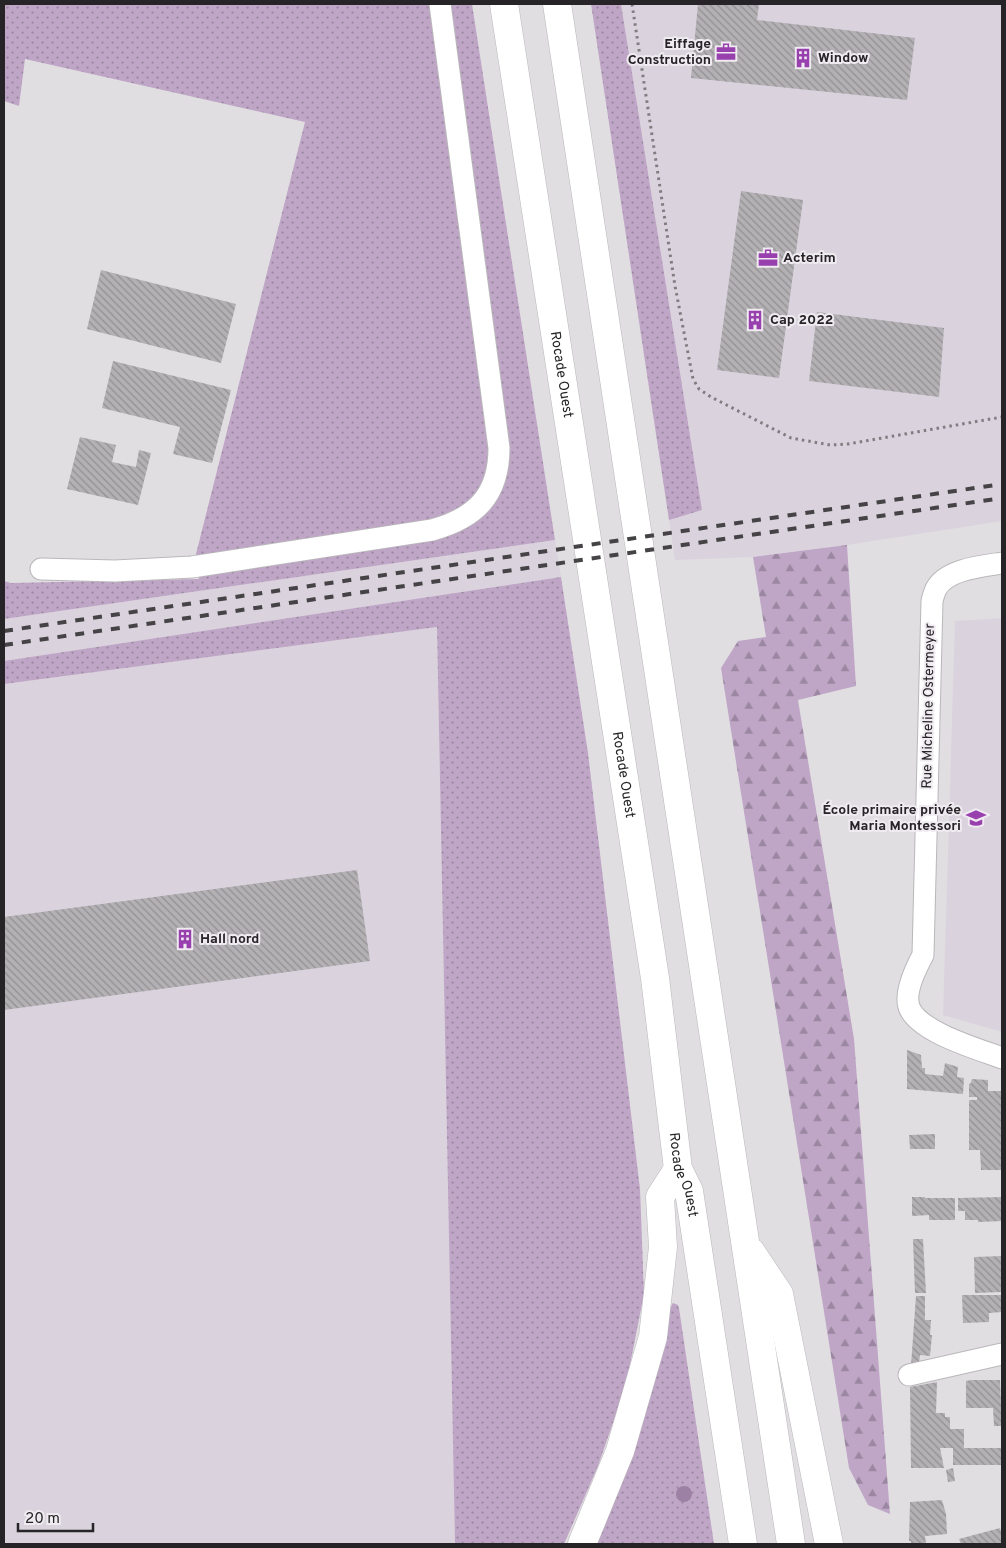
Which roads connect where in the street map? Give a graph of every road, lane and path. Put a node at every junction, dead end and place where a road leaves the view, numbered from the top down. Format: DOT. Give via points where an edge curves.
graph roads {
  1 [pos="440,4"];
  2 [pos="504,4"];
  3 [pos="557,4"];
  4 [pos="632,4"];
  5 [pos="1002,417"];
  6 [pos="1002,563"];
  7 [pos="40,569"];
  8 [pos="1002,1058"];
  9 [pos="678,1169"];
  10 [pos="746,1244"];
  11 [pos="1002,1354"];
  12 [pos="909,1375"];
  13 [pos="582,1544"];
  14 [pos="743,1544"];
  15 [pos="791,1544"];
  16 [pos="829,1544"];
  1 -- 7 [label="street" via="499,448 495,483 484,501 469,515 451,525 432,530 192,567 115,571"];
  2 -- 9 [label="highway, Rocade Ouest" via="655,978"];
  3 -- 10 [label="highway"];
  4 -- 5 [label="path" via="675,286 693,379 699,389 791,438 830,445"];
  6 -- 8 [label="street, Rue Micheline Ostermeyer" via="959,572 943,580 932,601 924,955 909,987 909,1006 921,1023 935,1032"];
  9 -- 13 [label="highway" via="660,1197 662,1247 653,1337 620,1451"];
  9 -- 14 [label="highway, Rocade Ouest" via="689,1191"];
  10 -- 15 [label="highway"];
  10 -- 16 [label="highway" via="779,1294"];
  11 -- 12 [label="street"];
}
